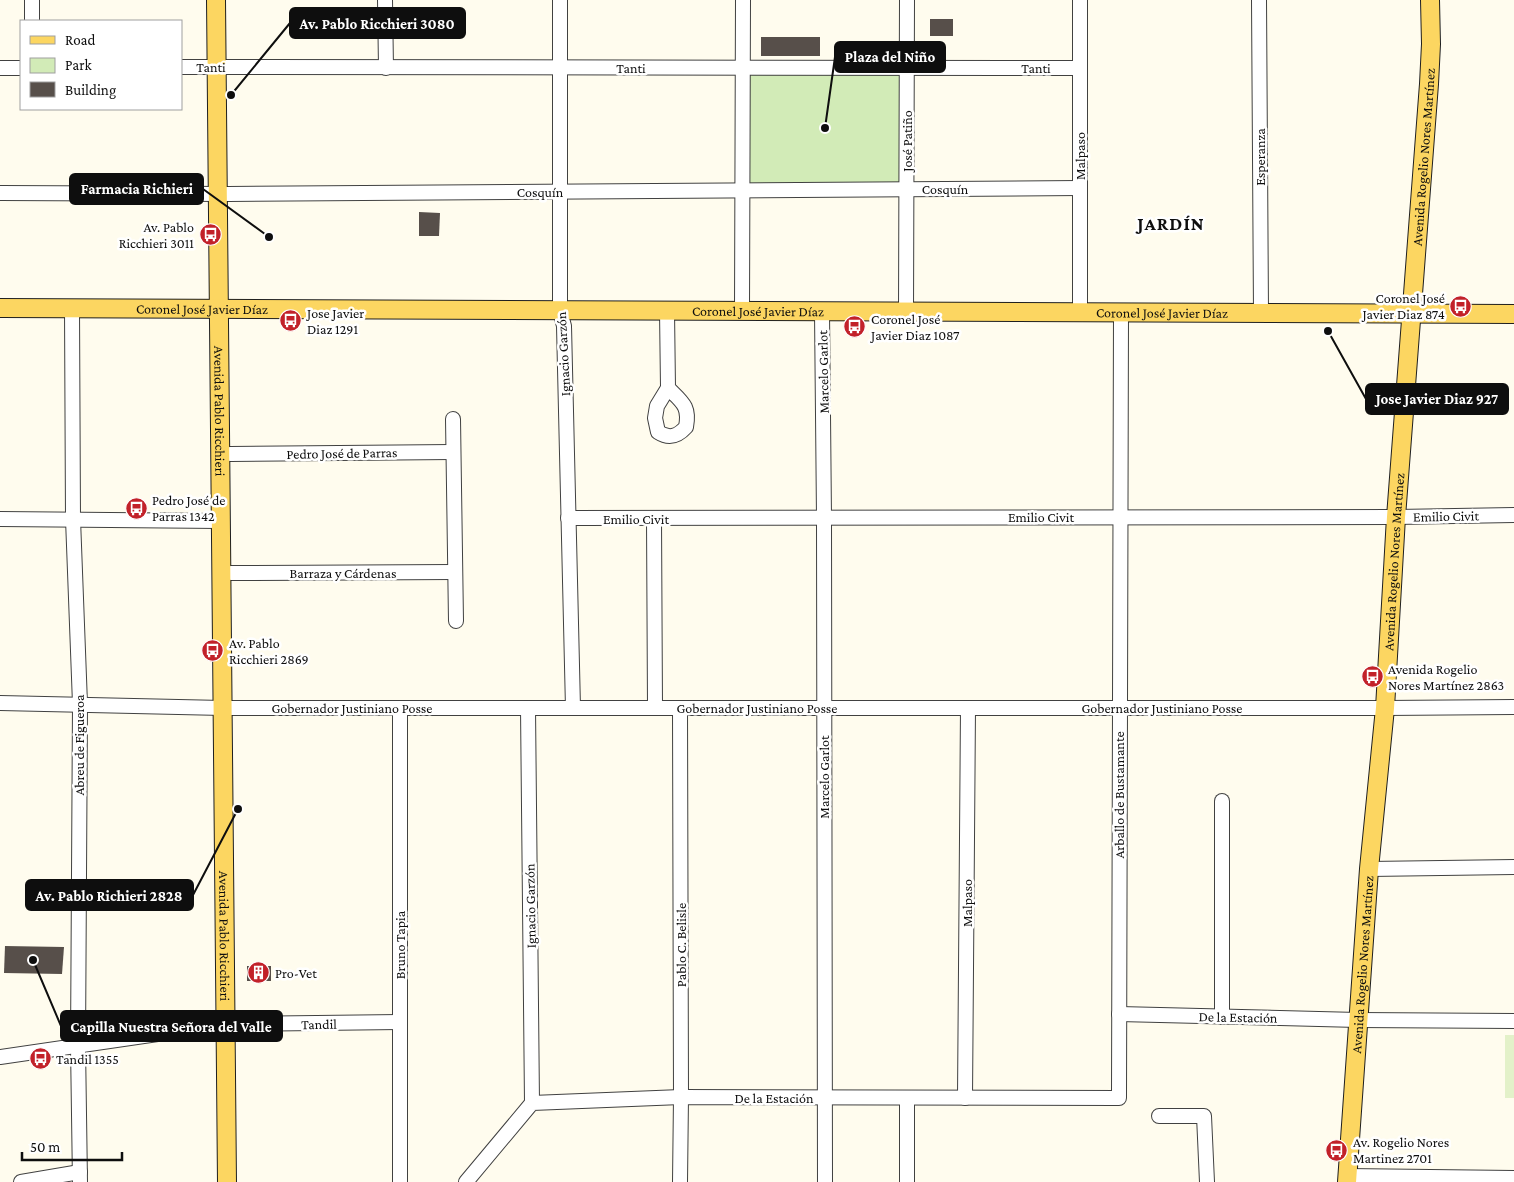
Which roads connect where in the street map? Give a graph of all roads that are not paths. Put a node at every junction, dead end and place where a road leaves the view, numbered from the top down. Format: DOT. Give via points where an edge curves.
graph roads {
  1 [pos="32,0"];
  2 [pos="216,0"];
  3 [pos="226,0"];
  4 [pos="385,0"];
  5 [pos="560,0"];
  6 [pos="743,0"];
  7 [pos="907,0"];
  8 [pos="1080,0"];
  9 [pos="1259,0"];
  10 [pos="1430,0"];
  11 [pos="32,20"];
  12 [pos="182,67"];
  13 [pos="222,67"];
  14 [pos="0,68"];
  15 [pos="20,68"];
  16 [pos="386,68"];
  17 [pos="560,68"];
  18 [pos="743,68"];
  19 [pos="907,68"];
  20 [pos="1080,68"];
  21 [pos="1080,188"];
  22 [pos="907,189"];
  23 [pos="742,190"];
  24 [pos="560,192"];
  25 [pos="0,193"];
  26 [pos="223,194"];
  27 [pos="0,308"];
  28 [pos="72,308"];
  29 [pos="224,309"];
  30 [pos="560,311"];
  31 [pos="667,311"];
  32 [pos="742,311"];
  33 [pos="822,312"];
  34 [pos="906,312"];
  35 [pos="1080,312"];
  36 [pos="1120,312"];
  37 [pos="1261,313"];
  38 [pos="1411,314"];
  39 [pos="1514,314"];
  40 [pos="668,388"];
  41 [pos="453,419"];
  42 [pos="454,452"];
  43 [pos="230,454"];
  44 [pos="1514,515"];
  45 [pos="1120,516"];
  46 [pos="1396,517"];
  47 [pos="568,518"];
  48 [pos="824,518"];
  49 [pos="0,519"];
  50 [pos="73,519"];
  51 [pos="654,519"];
  52 [pos="220,521"];
  53 [pos="455,572"];
  54 [pos="231,573"];
  55 [pos="456,622"];
  56 [pos="0,703"];
  57 [pos="80,704"];
  58 [pos="655,707"];
  59 [pos="1514,707"];
  60 [pos="227,708"];
  61 [pos="400,708"];
  62 [pos="528,708"];
  63 [pos="572,708"];
  64 [pos="680,708"];
  65 [pos="824,708"];
  66 [pos="968,708"];
  67 [pos="1119,708"];
  68 [pos="1385,708"];
  69 [pos="1222,801"];
  70 [pos="1514,867"];
  71 [pos="1369,868"];
  72 [pos="1119,1014"];
  73 [pos="1222,1017"];
  74 [pos="1358,1020"];
  75 [pos="400,1022"];
  76 [pos="1514,1022"];
  77 [pos="230,1024"];
  78 [pos="78,1046"];
  79 [pos="0,1057"];
  80 [pos="681,1097"];
  81 [pos="824,1098"];
  82 [pos="907,1098"];
  83 [pos="965,1098"];
  84 [pos="1119,1098"];
  85 [pos="532,1103"];
  86 [pos="1159,1116"];
  87 [pos="80,1177"];
  88 [pos="1514,1178"];
  89 [pos="1347,1179"];
  90 [pos="21,1182"];
  91 [pos="227,1182"];
  92 [pos="235,1182"];
  93 [pos="400,1182"];
  94 [pos="466,1182"];
  95 [pos="680,1182"];
  96 [pos="825,1182"];
  97 [pos="907,1182"];
  98 [pos="1207,1182"];
  1 -- 11 [label="street"];
  2 -- 13 [label="main road, Avenida Pablo Ricchieri"];
  3 -- 13 [label="main road, Avenida Pablo Ricchieri"];
  4 -- 16 [label="street"];
  5 -- 17 [label="street, Ignacio Garzón"];
  6 -- 18 [label="street"];
  7 -- 19 [label="street, José Patiño"];
  8 -- 20 [label="street, Malpaso"];
  9 -- 37 [label="street, Esperanza"];
  10 -- 38 [label="main road, Avenida Rogelio Nores Martínez" via="1429,84"];
  12 -- 13 [label="street, Tanti"];
  13 -- 16 [label="street, Tanti"];
  13 -- 26 [label="main road, Avenida Pablo Ricchieri"];
  14 -- 15 [label="street"];
  16 -- 17 [label="street, Tanti"];
  17 -- 18 [label="street, Tanti"];
  17 -- 24 [label="street, Ignacio Garzón"];
  18 -- 19 [label="street, Tanti"];
  18 -- 23 [label="street"];
  19 -- 20 [label="street, Tanti"];
  19 -- 22 [label="street, José Patiño"];
  20 -- 21 [label="street, Malpaso"];
  21 -- 22 [label="street, Cosquín"];
  21 -- 35 [label="street, Malpaso"];
  22 -- 23 [label="street, Cosquín"];
  22 -- 34 [label="street, José Patiño"];
  23 -- 24 [label="street, Cosquín"];
  23 -- 32 [label="street"];
  24 -- 26 [label="street, Cosquín"];
  24 -- 30 [label="street, Ignacio Garzón"];
  25 -- 26 [label="street, Cosquín"];
  26 -- 29 [label="main road, Avenida Pablo Ricchieri"];
  27 -- 28 [label="main road, Coronel José Javier Díaz"];
  28 -- 29 [label="main road, Coronel José Javier Díaz"];
  28 -- 50 [label="street, Abreu de Figueroa"];
  29 -- 30 [label="main road, Coronel José Javier Díaz"];
  29 -- 43 [label="main road, Avenida Pablo Ricchieri"];
  29 -- 52 [label="main road, Avenida Pablo Ricchieri"];
  30 -- 31 [label="main road, Coronel José Javier Díaz"];
  30 -- 47 [label="street, Ignacio Garzón" via="564,326"];
  31 -- 32 [label="main road, Coronel José Javier Díaz"];
  31 -- 40 [label="street"];
  32 -- 33 [label="main road, Coronel José Javier Díaz"];
  33 -- 34 [label="main road, Coronel José Javier Díaz"];
  33 -- 48 [label="street, Marcelo Garlot"];
  34 -- 35 [label="main road, Coronel José Javier Díaz"];
  35 -- 36 [label="main road, Coronel José Javier Díaz"];
  36 -- 37 [label="main road, Coronel José Javier Díaz"];
  36 -- 45 [label="street, Arballo de Bustamante"];
  37 -- 38 [label="main road, Coronel José Javier Díaz"];
  38 -- 39 [label="main road, Coronel José Javier Díaz"];
  38 -- 46 [label="main road, Avenida Rogelio Nores Martínez"];
  41 -- 42 [label="street"];
  42 -- 43 [label="street, Pedro José de Parras"];
  42 -- 53 [label="street"];
  43 -- 54 [label="main road, Avenida Pablo Ricchieri"];
  44 -- 46 [label="street, Emilio Civit"];
  45 -- 46 [label="street, Emilio Civit"];
  45 -- 48 [label="street, Emilio Civit"];
  45 -- 67 [label="street, Arballo de Bustamante"];
  46 -- 68 [label="main road, Avenida Rogelio Nores Martínez"];
  47 -- 51 [label="street, Emilio Civit"];
  47 -- 63 [label="street, Ignacio Garzón"];
  48 -- 51 [label="street, Emilio Civit"];
  48 -- 65 [label="street, Marcelo Garlot"];
  49 -- 50 [label="street"];
  50 -- 52 [label="street"];
  50 -- 57 [label="street, Abreu de Figueroa"];
  51 -- 58 [label="street"];
  52 -- 60 [label="main road, Avenida Pablo Ricchieri"];
  53 -- 54 [label="street, Barraza y Cárdenas"];
  53 -- 55 [label="street"];
  54 -- 60 [label="main road, Avenida Pablo Ricchieri"];
  56 -- 57 [label="street, Gobernador Justiniano Posse"];
  57 -- 60 [label="street, Gobernador Justiniano Posse"];
  57 -- 78 [label="street, Abreu de Figueroa"];
  58 -- 63 [label="street, Gobernador Justiniano Posse"];
  58 -- 64 [label="street, Gobernador Justiniano Posse"];
  59 -- 68 [label="street, Gobernador Justiniano Posse"];
  60 -- 61 [label="street, Gobernador Justiniano Posse"];
  60 -- 77 [label="main road, Avenida Pablo Ricchieri"];
  61 -- 62 [label="street, Gobernador Justiniano Posse"];
  61 -- 75 [label="street, Bruno Tapia"];
  62 -- 63 [label="street, Gobernador Justiniano Posse"];
  62 -- 85 [label="street, Ignacio Garzón"];
  64 -- 65 [label="street, Gobernador Justiniano Posse"];
  64 -- 80 [label="street, Pablo C. Belisle"];
  65 -- 66 [label="street, Gobernador Justiniano Posse"];
  65 -- 81 [label="street, Marcelo Garlot"];
  66 -- 67 [label="street, Gobernador Justiniano Posse"];
  66 -- 83 [label="street, Malpaso"];
  67 -- 68 [label="street, Gobernador Justiniano Posse"];
  67 -- 72 [label="street, Arballo de Bustamante"];
  68 -- 71 [label="main road, Avenida Rogelio Nores Martínez"];
  69 -- 73 [label="street"];
  70 -- 71 [label="street"];
  71 -- 74 [label="main road, Avenida Rogelio Nores Martínez"];
  72 -- 73 [label="street, De la Estación"];
  72 -- 84 [label="street, Arballo de Bustamante"];
  73 -- 74 [label="street, De la Estación"];
  74 -- 76 [label="street, De la Estación"];
  74 -- 89 [label="main road, Avenida Rogelio Nores Martínez"];
  75 -- 77 [label="street, Tandil"];
  75 -- 93 [label="street, Bruno Tapia"];
  77 -- 78 [label="street, Tandil"];
  77 -- 91 [label="main road, Avenida Pablo Ricchieri"];
  77 -- 92 [label="main road, Avenida Pablo Ricchieri"];
  78 -- 79 [label="street, Tandil"];
  78 -- 87 [label="street, Abreu de Figueroa"];
  80 -- 81 [label="street, De la Estación"];
  80 -- 85 [label="street, De la Estación"];
  80 -- 95 [label="street, Pablo C. Belisle"];
  81 -- 82 [label="street, De la Estación"];
  81 -- 96 [label="street, Marcelo Garlot"];
  82 -- 83 [label="street, De la Estación"];
  82 -- 97 [label="street"];
  83 -- 84 [label="street, De la Estación"];
  85 -- 94 [label="street"];
  86 -- 98 [label="street" via="1204,1116"];
  87 -- 90 [label="street"];
  88 -- 89 [label="street"];
}
